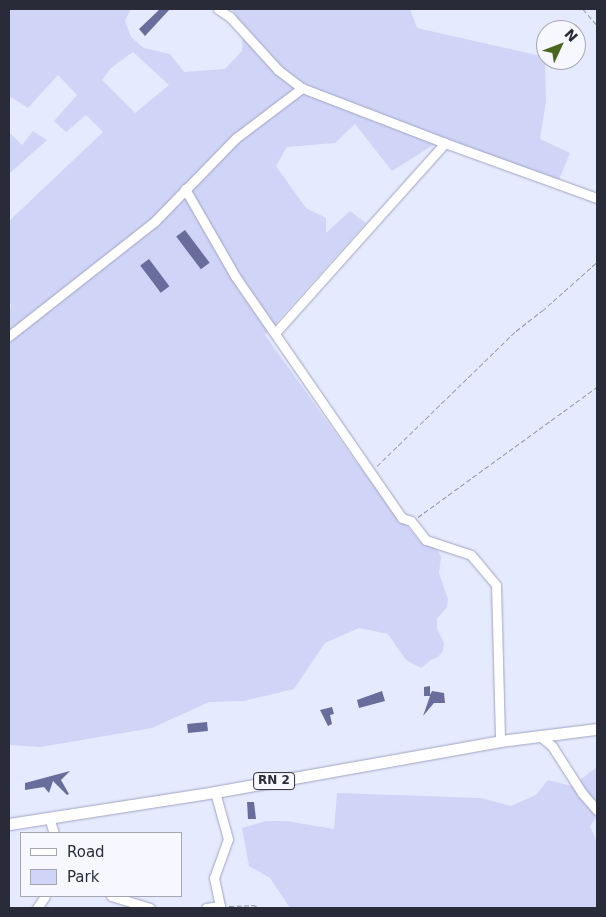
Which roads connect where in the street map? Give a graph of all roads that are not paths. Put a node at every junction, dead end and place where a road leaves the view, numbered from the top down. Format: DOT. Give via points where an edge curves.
graph roads {
  1 [pos="218,9"];
  2 [pos="302,88"];
  3 [pos="445,143"];
  4 [pos="184,189"];
  5 [pos="597,198"];
  6 [pos="275,333"];
  7 [pos="9,336"];
  8 [pos="597,729"];
  9 [pos="540,736"];
  10 [pos="500,741"];
  11 [pos="215,792"];
  12 [pos="597,810"];
  13 [pos="49,818"];
  14 [pos="9,824"];
  15 [pos="54,832"];
  16 [pos="44,897"];
  17 [pos="113,897"];
  18 [pos="37,908"];
  19 [pos="150,908"];
  20 [pos="206,908"];
  1 -- 2 [label="street" via="230,17 278,70"];
  2 -- 3 [label="street"];
  2 -- 4 [label="street" via="236,138"];
  3 -- 5 [label="street"];
  3 -- 6 [label="street"];
  4 -- 6 [label="street" via="235,276"];
  4 -- 7 [label="street" via="155,221"];
  6 -- 10 [label="street" via="402,518 411,521 426,540 471,555 496,585"];
  8 -- 9 [label="main road, RN 2"];
  9 -- 10 [label="main road, RN 2"];
  9 -- 12 [label="street" via="552,746"];
  10 -- 11 [label="main road, RN 2"];
  11 -- 13 [label="main road, RN 2"];
  11 -- 20 [label="street" via="228,839 214,878 220,906"];
  13 -- 14 [label="main road, RN 2"];
  13 -- 15 [label="street"];
  16 -- 18 [label="street"];
  17 -- 19 [label="street"];
}
